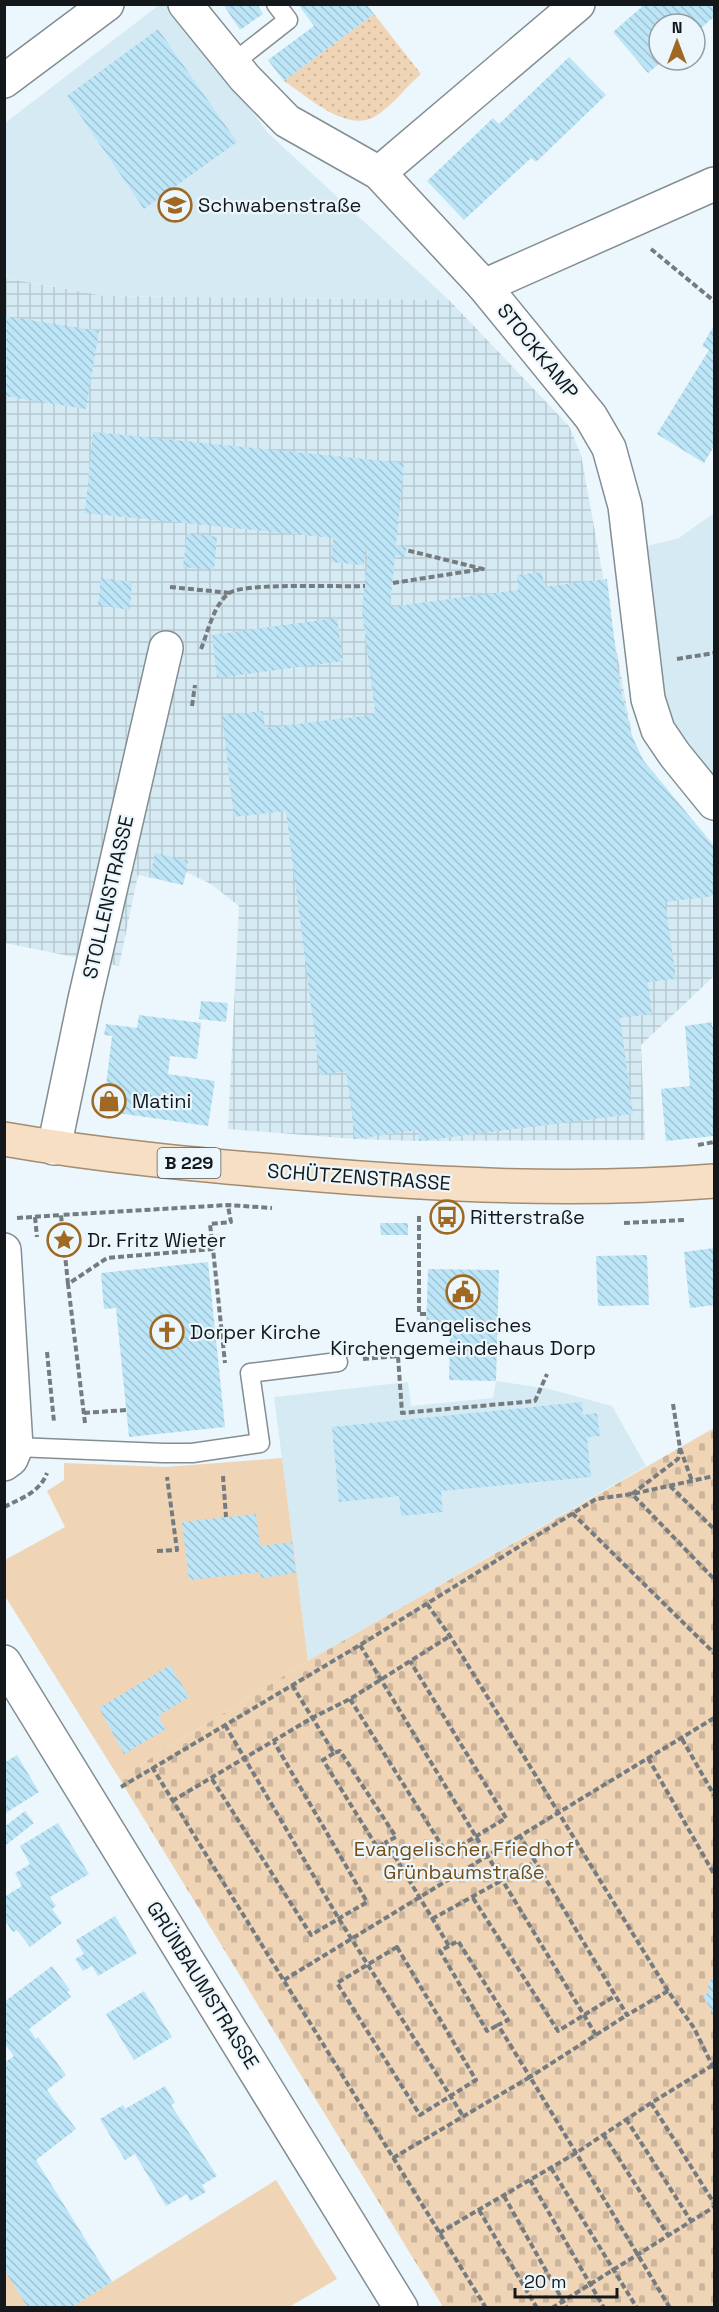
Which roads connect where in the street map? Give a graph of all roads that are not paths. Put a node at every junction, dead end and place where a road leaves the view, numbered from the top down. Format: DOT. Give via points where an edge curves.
graph roads {
  1 [pos="107,4"];
  2 [pos="185,4"];
  3 [pos="276,4"];
  4 [pos="578,4"];
  5 [pos="232,63"];
  6 [pos="4,81"];
  7 [pos="379,173"];
  8 [pos="714,184"];
  9 [pos="484,286"];
  10 [pos="166,648"];
  11 [pos="714,803"];
  12 [pos="4,1139"];
  13 [pos="54,1148"];
  14 [pos="714,1180"];
  15 [pos="4,1250"];
  16 [pos="338,1362"];
  17 [pos="10,1456"];
  18 [pos="4,1662"];
  19 [pos="401,2307"];
  1 -- 6 [label="street"];
  2 -- 5 [label="street, STOCKKAMP"];
  3 -- 5 [label="lane" via="288,20"];
  4 -- 7 [label="street"];
  5 -- 7 [label="street, STOCKKAMP" via="287,121"];
  7 -- 9 [label="street, STOCKKAMP"];
  8 -- 9 [label="street"];
  9 -- 11 [label="street, STOCKKAMP" via="591,417 609,448 625,506 648,699 658,730"];
  10 -- 13 [label="street, STOLLENSTRASSE"];
  12 -- 13 [label="main road, SCHÜTZENSTRASSE / B 229"];
  13 -- 14 [label="main road, SCHÜTZENSTRASSE / B 229" via="244,1169 461,1184 649,1185"];
  15 -- 17 [label="street"];
  16 -- 17 [label="lane" via="250,1373 260,1443 163,1453 89,1450"];
  18 -- 19 [label="street, GRÜNBAUMSTRASSE"];
}
